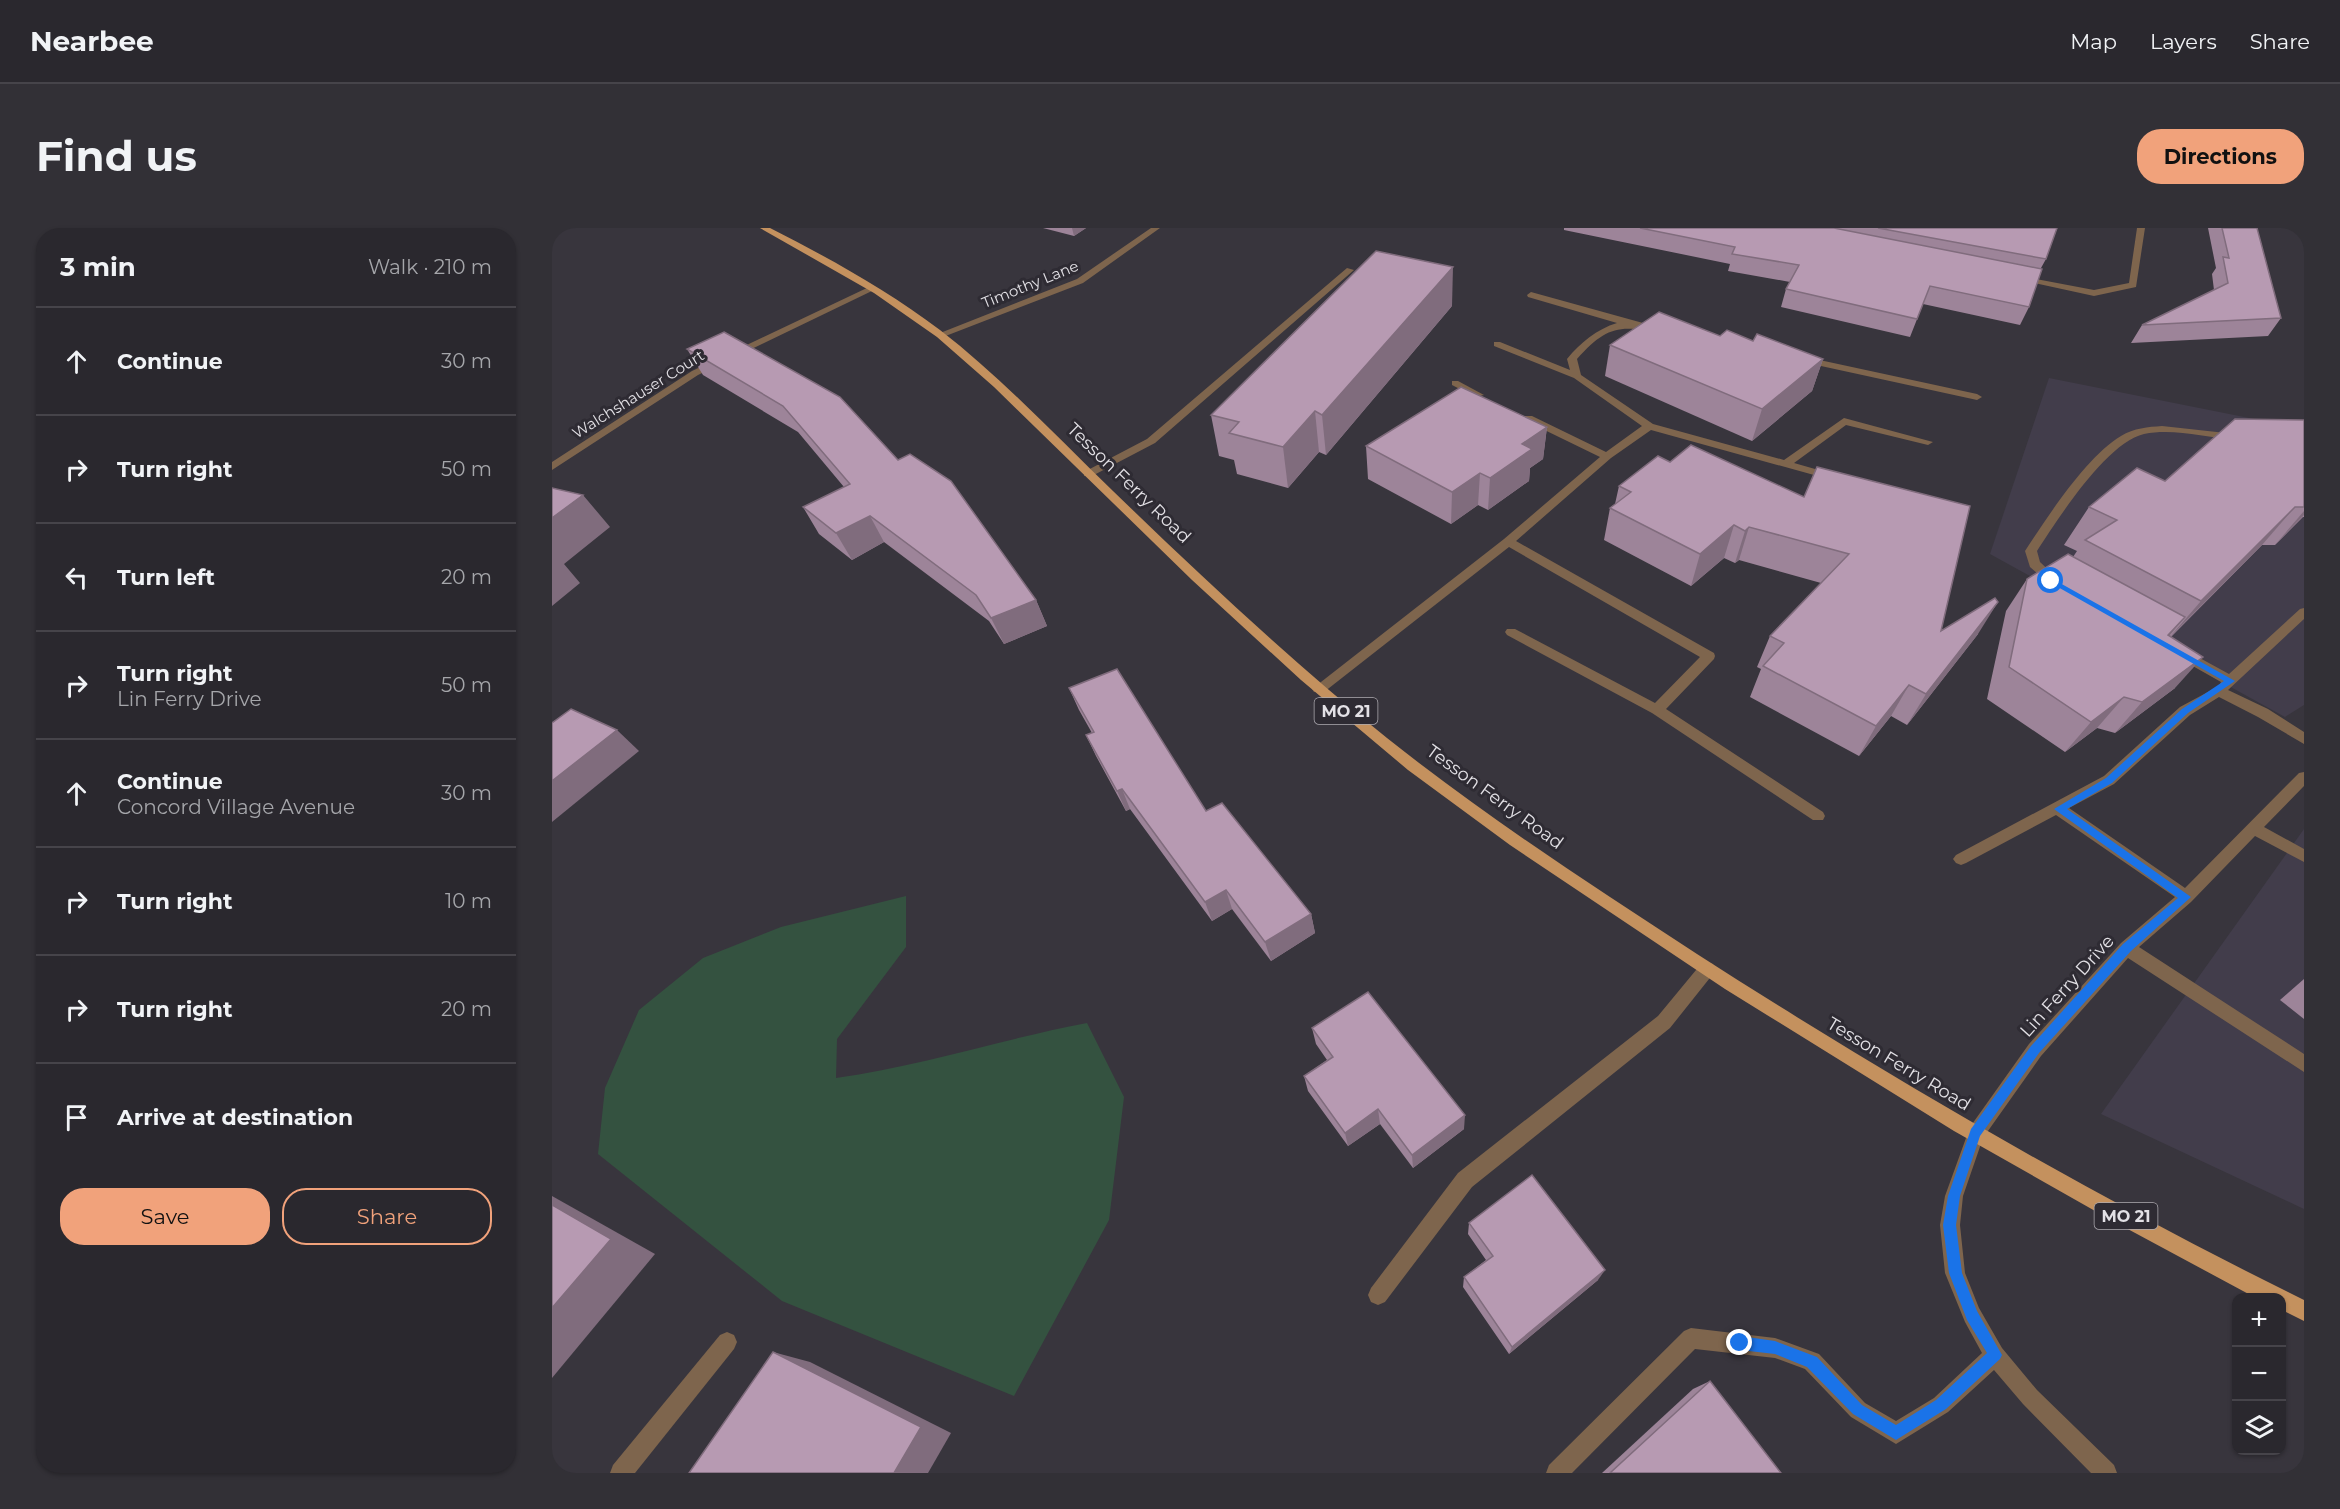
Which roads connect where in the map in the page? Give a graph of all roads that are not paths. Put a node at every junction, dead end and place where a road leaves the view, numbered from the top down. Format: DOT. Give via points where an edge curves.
graph roads {
  1 [pos="764,228"];
  2 [pos="1156,228"];
  3 [pos="2141,228"];
  4 [pos="1350,270"];
  5 [pos="2013,278"];
  6 [pos="872,289"];
  7 [pos="1531,295"];
  8 [pos="1627,323"];
  9 [pos="1672,333"];
  10 [pos="940,335"];
  11 [pos="1497,344"];
  12 [pos="1795,358"];
  13 [pos="1577,376"];
  14 [pos="1455,383"];
  15 [pos="1977,397"];
  16 [pos="1485,398"];
  17 [pos="1515,412"];
  18 [pos="1649,426"];
  19 [pos="2245,438"];
  20 [pos="1928,442"];
  21 [pos="1607,456"];
  22 [pos="1786,464"];
  23 [pos="552,467"];
  24 [pos="1088,474"];
  25 [pos="1841,479"];
  26 [pos="1508,542"];
  27 [pos="2071,592"];
  28 [pos="2304,614"];
  29 [pos="1511,632"];
  30 [pos="2171,647"];
  31 [pos="2231,681"];
  32 [pos="1319,689"];
  33 [pos="2218,691"];
  34 [pos="1657,710"];
  35 [pos="2304,739"];
  36 [pos="2304,777"];
  37 [pos="2059,809"];
  38 [pos="1818,816"];
  39 [pos="2253,828"];
  40 [pos="2304,856"];
  41 [pos="1961,859"];
  42 [pos="2186,897"];
  43 [pos="2127,948"];
  44 [pos="1707,969"];
  45 [pos="2304,1064"];
  46 [pos="1976,1133"];
  47 [pos="2267,1293"];
  48 [pos="1378,1295"];
  49 [pos="2286,1302"];
  50 [pos="2304,1311"];
  51 [pos="727,1342"];
  52 [pos="1995,1355"];
  53 [pos="621,1473"];
  54 [pos="1557,1473"];
  55 [pos="2106,1473"];
  1 -- 6 [label="main road, Tesson Ferry Road / MO 21"];
  2 -- 10 [label="street, Timothy Lane" via="1080,281"];
  3 -- 5 [label="street" via="2133,285 2094,293"];
  4 -- 24 [label="street" via="1151,441"];
  6 -- 10 [label="main road, Tesson Ferry Road / MO 21"];
  6 -- 23 [label="street, Walchshauser Court" via="695,373"];
  7 -- 8 [label="street"];
  8 -- 9 [label="street"];
  8 -- 13 [label="street" via="1583,347 1572,359"];
  10 -- 24 [label="main road, Tesson Ferry Road / MO 21"];
  11 -- 13 [label="street"];
  12 -- 15 [label="street"];
  13 -- 18 [label="street"];
  14 -- 16 [label="street"];
  17 -- 21 [label="street"];
  18 -- 21 [label="street"];
  18 -- 22 [label="street"];
  19 -- 27 [label="street" via="2174,430 2136,432 2107,452 2031,551 2034,564 2051,581"];
  20 -- 22 [label="street" via="1844,422"];
  21 -- 26 [label="street"];
  22 -- 25 [label="street"];
  24 -- 32 [label="main road, Tesson Ferry Road / MO 21"];
  26 -- 32 [label="street"];
  26 -- 34 [label="street" via="1709,656"];
  28 -- 31 [label="street"];
  29 -- 34 [label="street"];
  30 -- 31 [label="street"];
  31 -- 33 [label="street"];
  32 -- 44 [label="main road, Tesson Ferry Road / MO 21" via="1475,811"];
  33 -- 35 [label="street"];
  33 -- 37 [label="street" via="2185,711 2109,780"];
  34 -- 38 [label="street"];
  36 -- 39 [label="street, Lin Ferry Drive"];
  37 -- 41 [label="street"];
  37 -- 42 [label="street"];
  39 -- 40 [label="street"];
  39 -- 42 [label="street, Lin Ferry Drive"];
  42 -- 43 [label="street, Lin Ferry Drive"];
  43 -- 45 [label="street"];
  43 -- 46 [label="street, Lin Ferry Drive" via="2035,1050"];
  44 -- 46 [label="main road, Tesson Ferry Road / MO 21" via="1827,1047"];
  44 -- 48 [label="street" via="1664,1022 1465,1180"];
  46 -- 47 [label="main road, Tesson Ferry Road / MO 21"];
  46 -- 52 [label="street, Lin Ferry Drive" via="1954,1196 1950,1225 1955,1273 1972,1315"];
  49 -- 50 [label="main road"];
  51 -- 53 [label="street"];
  52 -- 54 [label="street" via="1941,1405 1896,1433 1857,1410 1812,1362 1775,1348 1691,1338"];
  52 -- 55 [label="street, Lin Ferry Drive"];
}
